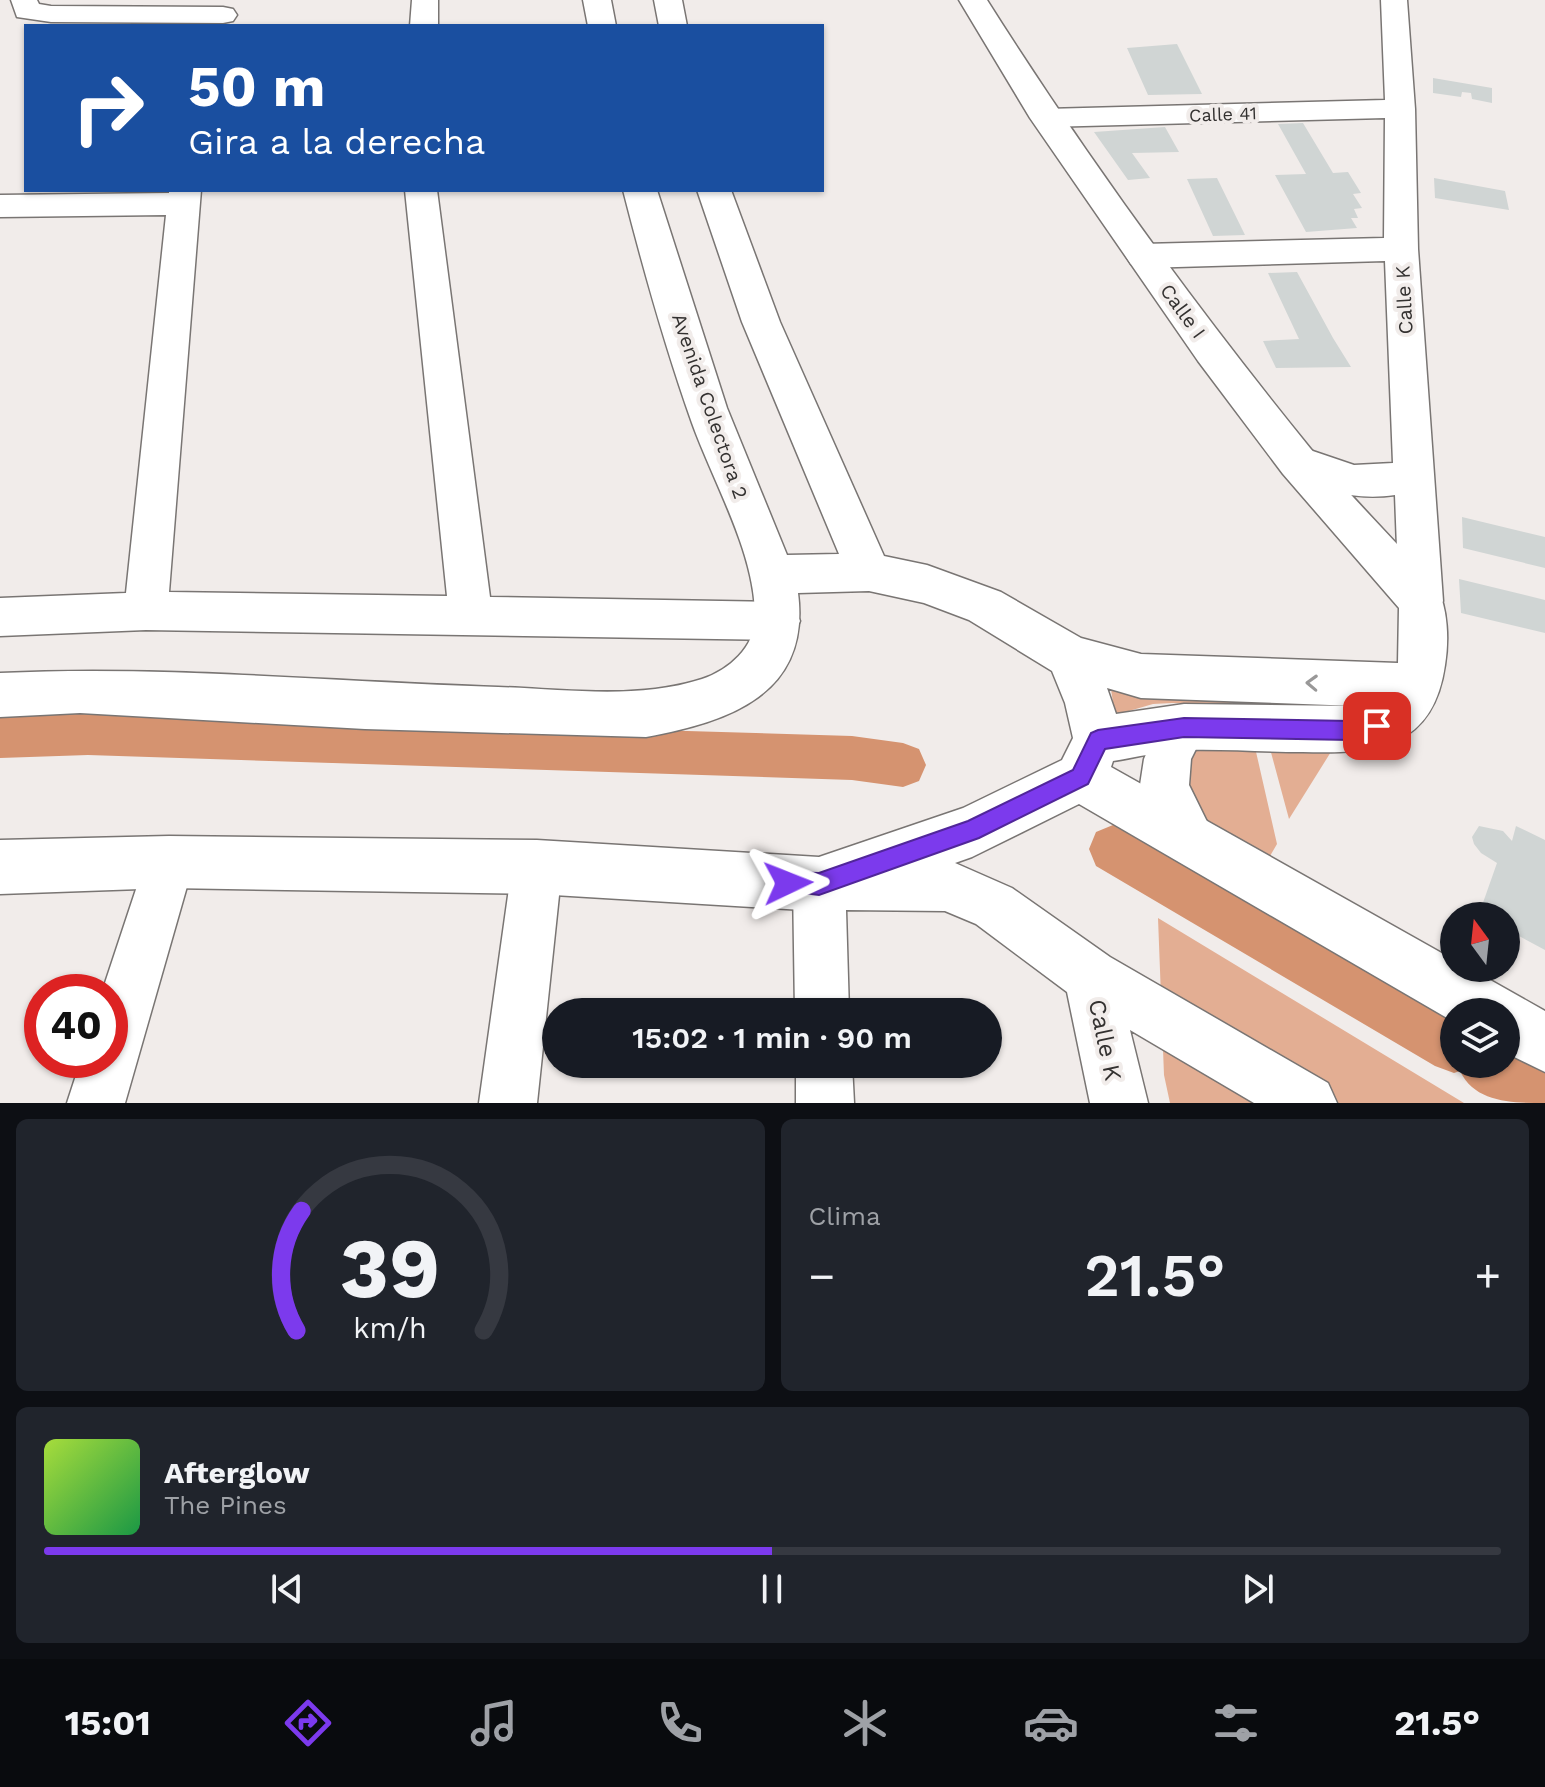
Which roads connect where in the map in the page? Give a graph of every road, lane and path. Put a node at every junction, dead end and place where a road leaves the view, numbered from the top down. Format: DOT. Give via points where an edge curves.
graph roads {
  1 [pos="24,0"];
  2 [pos="425,0"];
  3 [pos="597,0"];
  4 [pos="668,0"];
  5 [pos="973,0"];
  6 [pos="1394,0"];
  7 [pos="223,14"];
  8 [pos="424,24"];
  9 [pos="602,24"];
  10 [pos="673,24"];
  11 [pos="1400,109"];
  12 [pos="1046,118"];
  13 [pos="421,192"];
  14 [pos="641,192"];
  15 [pos="715,192"];
  16 [pos="183,197"];
  17 [pos="0,206"];
  18 [pos="1401,249"];
  19 [pos="1143,256"];
  20 [pos="1298,462"];
  21 [pos="1414,476"];
  22 [pos="869,572"];
  23 [pos="775,598"];
  24 [pos="1421,601"];
  25 [pos="146,611"];
  26 [pos="469,614"];
  27 [pos="0,617"];
  28 [pos="1070,657"];
  29 [pos="1418,687"];
  30 [pos="0,695"];
  31 [pos="1184,727"];
  32 [pos="1089,759"];
  33 [pos="1191,840"];
  34 [pos="169,862"];
  35 [pos="0,867"];
  36 [pos="537,867"];
  37 [pos="819,884"];
  38 [pos="1091,976"];
  39 [pos="128,998"];
  40 [pos="822,998"];
  41 [pos="1467,998"];
  42 [pos="1520,1029"];
  43 [pos="1545,1043"];
  44 [pos="104,1078"];
  45 [pos="824,1078"];
  46 [pos="96,1103"];
  47 [pos="508,1103"];
  48 [pos="825,1103"];
  49 [pos="1119,1103"];
  50 [pos="1308,1103"];
  1 -- 7 [label="street" via="27,11 51,14"];
  2 -- 8 [label="street"];
  3 -- 9 [label="street"];
  4 -- 10 [label="street"];
  5 -- 12 [label="street, Calle I"];
  6 -- 11 [label="street, Calle K"];
  11 -- 12 [label="street, Calle 41"];
  11 -- 18 [label="street, Calle K"];
  12 -- 19 [label="street, Calle I"];
  13 -- 26 [label="street"];
  14 -- 23 [label="street, Avenida Colectora 2" via="711,421"];
  15 -- 22 [label="street" via="761,322"];
  16 -- 17 [label="street"];
  16 -- 25 [label="street"];
  18 -- 19 [label="street"];
  18 -- 21 [label="street, Calle K"];
  19 -- 20 [label="street, Calle I"];
  20 -- 21 [label="street" via="1350,483"];
  20 -- 24 [label="street, Calle I"];
  21 -- 24 [label="street, Calle K"];
  22 -- 23 [label="street"];
  22 -- 28 [label="street" via="958,594"];
  23 -- 26 [label="street"];
  23 -- 30 [label="street" via="777,638 765,664 734,689 689,707 646,714 80,691"];
  24 -- 29 [label="street" via="1424,649"];
  25 -- 26 [label="street"];
  25 -- 27 [label="street"];
  29 -- 28 [label="street, one-way" via="1141,676"];
  28 -- 32 [label="street" via="1089,703"];
  29 -- 31 [label="street" via="1405,708 1377,726"];
  31 -- 32 [label="street"];
  31 -- 33 [label="street" via="1165,759 1164,792"];
  32 -- 33 [label="street"];
  32 -- 37 [label="street" via="972,831"];
  33 -- 41 [label="street"];
  34 -- 35 [label="street"];
  34 -- 36 [label="street"];
  34 -- 39 [label="street"];
  36 -- 37 [label="street"];
  36 -- 47 [label="street"];
  37 -- 38 [label="street" via="946,885 994,906"];
  37 -- 40 [label="street"];
  38 -- 49 [label="street, Calle K"];
  38 -- 50 [label="street"];
  42 -- 43 [label="street"];
  44 -- 46 [label="street"];
  45 -- 48 [label="street"];
}
